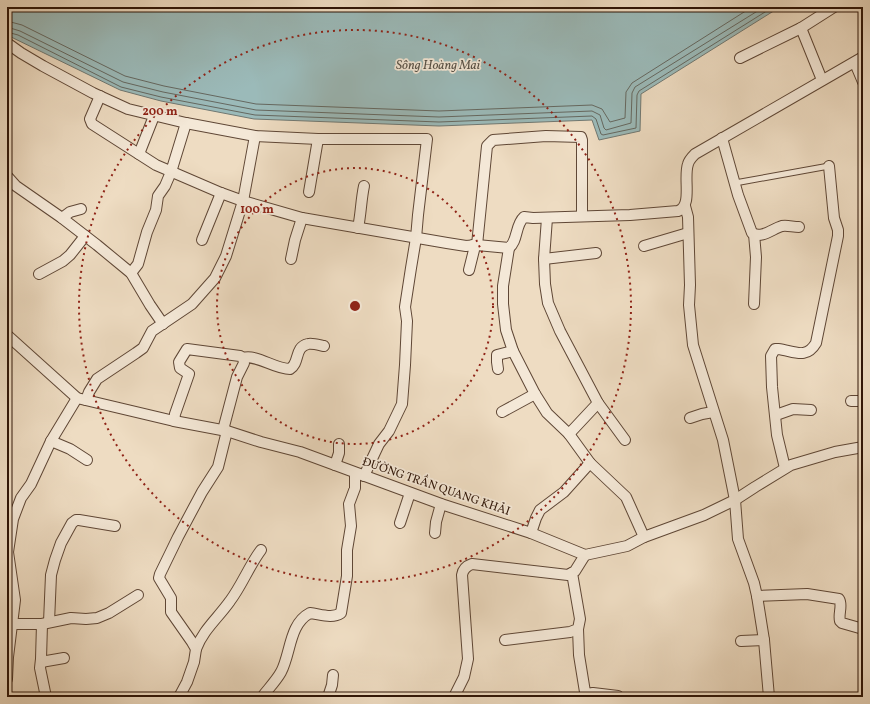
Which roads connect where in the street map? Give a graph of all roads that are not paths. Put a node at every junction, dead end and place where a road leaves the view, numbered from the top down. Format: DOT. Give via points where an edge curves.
graph roads {
  1 [pos="834,7"];
  2 [pos="801,28"];
  3 [pos="7,43"];
  4 [pos="740,58"];
  5 [pos="859,60"];
  6 [pos="822,80"];
  7 [pos="863,82"];
  8 [pos="100,96"];
  9 [pos="154,116"];
  10 [pos="186,124"];
  11 [pos="255,136"];
  12 [pos="722,138"];
  13 [pos="318,139"];
  14 [pos="139,154"];
  15 [pos="829,166"];
  16 [pos="171,172"];
  17 [pos="7,176"];
  18 [pos="735,183"];
  19 [pos="364,186"];
  20 [pos="309,192"];
  21 [pos="221,193"];
  22 [pos="243,201"];
  23 [pos="685,206"];
  24 [pos="81,209"];
  25 [pos="582,216"];
  26 [pos="62,218"];
  27 [pos="302,218"];
  28 [pos="547,218"];
  29 [pos="799,227"];
  30 [pos="358,228"];
  31 [pos="688,233"];
  32 [pos="754,234"];
  33 [pos="85,236"];
  34 [pos="416,238"];
  35 [pos="202,240"];
  36 [pos="475,245"];
  37 [pos="644,246"];
  38 [pos="509,248"];
  39 [pos="596,253"];
  40 [pos="544,258"];
  41 [pos="291,259"];
  42 [pos="469,270"];
  43 [pos="131,273"];
  44 [pos="39,274"];
  45 [pos="754,304"];
  46 [pos="163,324"];
  47 [pos="7,334"];
  48 [pos="324,346"];
  49 [pos="513,351"];
  50 [pos="243,358"];
  51 [pos="498,369"];
  52 [pos="536,394"];
  53 [pos="81,399"];
  54 [pos="851,401"];
  55 [pos="863,401"];
  56 [pos="598,403"];
  57 [pos="811,410"];
  58 [pos="502,412"];
  59 [pos="713,412"];
  60 [pos="776,415"];
  61 [pos="690,418"];
  62 [pos="174,421"];
  63 [pos="225,431"];
  64 [pos="569,434"];
  65 [pos="625,440"];
  66 [pos="51,441"];
  67 [pos="339,444"];
  68 [pos="863,447"];
  69 [pos="87,460"];
  70 [pos="590,463"];
  71 [pos="335,465"];
  72 [pos="785,468"];
  73 [pos="360,475"];
  74 [pos="410,493"];
  75 [pos="735,500"];
  76 [pos="441,504"];
  77 [pos="10,519"];
  78 [pos="400,523"];
  79 [pos="115,526"];
  80 [pos="435,533"];
  81 [pos="531,533"];
  82 [pos="644,537"];
  83 [pos="261,550"];
  84 [pos="585,555"];
  85 [pos="572,573"];
  86 [pos="138,595"];
  87 [pos="757,596"];
  88 [pos="45,623"];
  89 [pos="10,628"];
  90 [pos="578,629"];
  91 [pos="863,629"];
  92 [pos="505,640"];
  93 [pos="764,640"];
  94 [pos="741,641"];
  95 [pos="196,650"];
  96 [pos="64,658"];
  97 [pos="41,662"];
  98 [pos="333,675"];
  99 [pos="7,679"];
  100 [pos="618,696"];
  101 [pos="46,697"];
  102 [pos="179,697"];
  103 [pos="262,697"];
  104 [pos="328,697"];
  105 [pos="454,697"];
  106 [pos="769,697"];
  1 -- 2 [label="street"];
  2 -- 4 [label="street"];
  2 -- 6 [label="street"];
  3 -- 8 [label="street"];
  5 -- 6 [label="street"];
  5 -- 7 [label="street"];
  6 -- 12 [label="street"];
  8 -- 9 [label="street" via="128,109"];
  8 -- 14 [label="street" via="90,119 91,123"];
  9 -- 10 [label="street"];
  9 -- 14 [label="street"];
  10 -- 11 [label="street"];
  10 -- 16 [label="street"];
  11 -- 13 [label="street"];
  11 -- 22 [label="street"];
  12 -- 18 [label="street"];
  12 -- 23 [label="street" via="695,154 688,163"];
  13 -- 20 [label="street"];
  13 -- 34 [label="street" via="427,139"];
  14 -- 16 [label="street"];
  15 -- 18 [label="lane"];
  15 -- 60 [label="street" via="838,236 822,316 816,343 809,351 801,354 775,349 772,352 772,387"];
  16 -- 21 [label="street"];
  16 -- 43 [label="street" via="158,196 156,210 138,264"];
  17 -- 26 [label="street" via="16,186"];
  18 -- 32 [label="street" via="749,227"];
  19 -- 30 [label="street"];
  21 -- 22 [label="street"];
  21 -- 35 [label="street"];
  22 -- 27 [label="street"];
  22 -- 46 [label="street" via="226,256 215,278 192,304"];
  23 -- 25 [label="street" via="678,211"];
  23 -- 31 [label="street"];
  24 -- 26 [label="street" via="73,210"];
  25 -- 28 [label="street"];
  25 -- 36 [label="street" via="581,137 496,139 487,146"];
  26 -- 33 [label="street"];
  27 -- 30 [label="street"];
  27 -- 41 [label="street"];
  28 -- 38 [label="street" via="524,217 519,222 513,244"];
  28 -- 40 [label="street"];
  29 -- 32 [label="street" via="784,226 761,235"];
  30 -- 34 [label="street"];
  31 -- 37 [label="street"];
  31 -- 59 [label="street" via="689,304 693,345"];
  32 -- 45 [label="street"];
  33 -- 43 [label="street"];
  33 -- 44 [label="street" via="66,258"];
  34 -- 36 [label="street" via="466,246"];
  34 -- 73 [label="street" via="405,307 407,321 402,404 389,431"];
  36 -- 38 [label="street"];
  36 -- 42 [label="street"];
  38 -- 49 [label="street" via="503,304 506,330"];
  39 -- 40 [label="street"];
  40 -- 56 [label="street" via="546,295 550,309"];
  43 -- 46 [label="street"];
  46 -- 53 [label="street" via="152,331 143,348 97,379"];
  47 -- 53 [label="street, ĐƯỜNG TRẦN QUANG KHẢI"];
  48 -- 50 [label="street" via="304,346 298,351 296,364 290,369 250,357"];
  49 -- 51 [label="street" via="498,355"];
  49 -- 52 [label="street"];
  50 -- 62 [label="street" via="187,349 178,362 180,368 189,374"];
  50 -- 63 [label="street" via="244,363 237,377"];
  52 -- 58 [label="street"];
  52 -- 64 [label="street" via="547,413"];
  53 -- 62 [label="street, ĐƯỜNG TRẦN QUANG KHẢI"];
  53 -- 66 [label="street"];
  54 -- 55 [label="street"];
  56 -- 64 [label="street"];
  56 -- 65 [label="street"];
  57 -- 60 [label="street" via="793,409"];
  59 -- 61 [label="street"];
  59 -- 75 [label="street" via="723,440"];
  60 -- 72 [label="street" via="777,435"];
  62 -- 63 [label="street, ĐƯỜNG TRẦN QUANG KHẢI"];
  63 -- 71 [label="street, ĐƯỜNG TRẦN QUANG KHẢI" via="300,452"];
  63 -- 95 [label="street" via="218,467 181,530 159,578 171,598 171,612"];
  64 -- 70 [label="street"];
  66 -- 69 [label="street"];
  66 -- 77 [label="street" via="31,484"];
  67 -- 71 [label="street"];
  68 -- 72 [label="street" via="835,452"];
  70 -- 81 [label="street" via="564,492 540,510"];
  70 -- 82 [label="street" via="626,497"];
  71 -- 73 [label="street, ĐƯỜNG TRẦN QUANG KHẢI"];
  72 -- 75 [label="street"];
  73 -- 74 [label="street, ĐƯỜNG TRẦN QUANG KHẢI"];
  73 -- 103 [label="street" via="349,504 351,526 347,550 347,576 340,614 310,614 300,620 282,671"];
  74 -- 76 [label="street, ĐƯỜNG TRẦN QUANG KHẢI"];
  74 -- 78 [label="street"];
  75 -- 82 [label="street" via="704,515"];
  75 -- 87 [label="street" via="738,539"];
  76 -- 80 [label="street"];
  76 -- 81 [label="street, ĐƯỜNG TRẦN QUANG KHẢI"];
  77 -- 89 [label="street" via="8,552 14,600"];
  79 -- 88 [label="street" via="79,520 72,523 59,548 51,574"];
  81 -- 84 [label="street, ĐƯỜNG TRẦN QUANG KHẢI"];
  82 -- 84 [label="street" via="627,546"];
  83 -- 95 [label="street" via="230,601 202,634"];
  84 -- 85 [label="street"];
  85 -- 90 [label="street" via="580,619"];
  85 -- 105 [label="street" via="568,575 472,564 464,568 462,575 468,659"];
  86 -- 88 [label="street" via="98,618 72,618"];
  87 -- 91 [label="street" via="807,594 839,599 840,621"];
  87 -- 93 [label="street"];
  88 -- 89 [label="street"];
  88 -- 97 [label="street"];
  89 -- 99 [label="street"];
  90 -- 92 [label="street"];
  90 -- 100 [label="street" via="585,692"];
  93 -- 94 [label="street"];
  93 -- 106 [label="street"];
  95 -- 102 [label="street" via="187,682"];
  96 -- 97 [label="street"];
  97 -- 101 [label="street"];
  98 -- 104 [label="street"];
}
